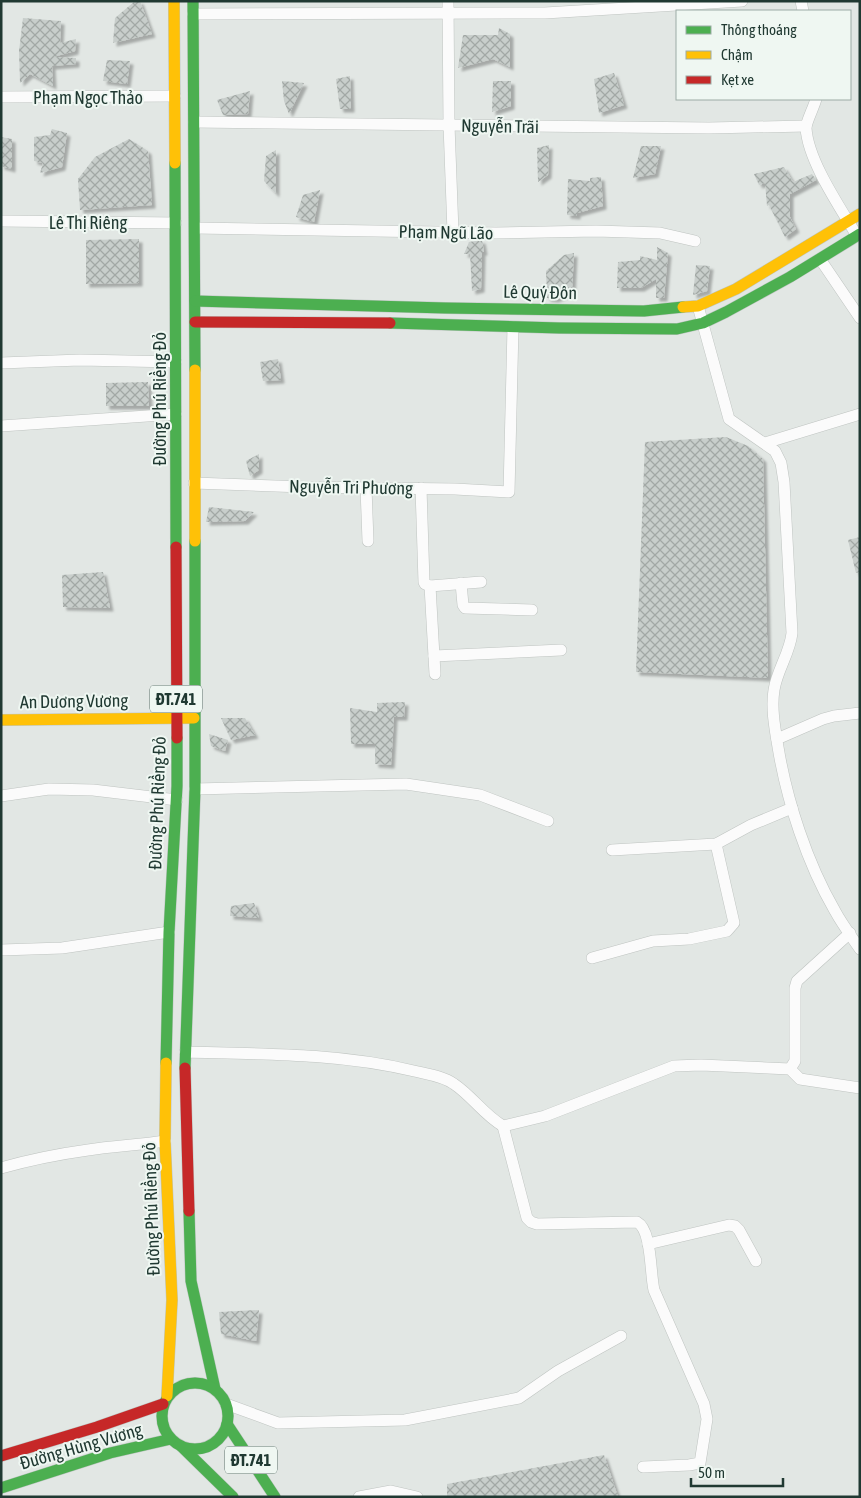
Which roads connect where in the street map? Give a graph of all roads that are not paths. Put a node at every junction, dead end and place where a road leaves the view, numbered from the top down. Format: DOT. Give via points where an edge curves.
graph roads {
  1 [pos="174,1"];
  2 [pos="193,1"];
  3 [pos="448,1"];
  4 [pos="742,1"];
  5 [pos="193,14"];
  6 [pos="449,14"];
  7 [pos="175,96"];
  8 [pos="1,97"];
  9 [pos="816,100"];
  10 [pos="194,122"];
  11 [pos="449,125"];
  12 [pos="806,126"];
  13 [pos="860,214"];
  14 [pos="1,221"];
  15 [pos="848,221"];
  16 [pos="176,223"];
  17 [pos="196,228"];
  18 [pos="453,232"];
  19 [pos="858,235"];
  20 [pos="695,241"];
  21 [pos="820,259"];
  22 [pos="176,300"];
  23 [pos="195,301"];
  24 [pos="698,306"];
  25 [pos="860,318"];
  26 [pos="195,322"];
  27 [pos="176,323"];
  28 [pos="703,324"];
  29 [pos="513,327"];
  30 [pos="176,362"];
  31 [pos="1,363"];
  32 [pos="176,414"];
  33 [pos="860,414"];
  34 [pos="1,426"];
  35 [pos="765,443"];
  36 [pos="194,483"];
  37 [pos="366,488"];
  38 [pos="421,488"];
  39 [pos="368,541"];
  40 [pos="481,582"];
  41 [pos="461,583"];
  42 [pos="430,586"];
  43 [pos="532,610"];
  44 [pos="561,650"];
  45 [pos="434,656"];
  46 [pos="435,674"];
  47 [pos="860,713"];
  48 [pos="176,717"];
  49 [pos="194,718"];
  50 [pos="1,720"];
  51 [pos="777,738"];
  52 [pos="195,789"];
  53 [pos="1,796"];
  54 [pos="176,800"];
  55 [pos="792,808"];
  56 [pos="548,821"];
  57 [pos="716,844"];
  58 [pos="612,850"];
  59 [pos="169,932"];
  60 [pos="850,933"];
  61 [pos="860,949"];
  62 [pos="1,950"];
  63 [pos="592,958"];
  64 [pos="185,1052"];
  65 [pos="790,1069"];
  66 [pos="860,1088"];
  67 [pos="503,1126"];
  68 [pos="165,1141"];
  69 [pos="1,1168"];
  70 [pos="648,1244"];
  71 [pos="756,1260"];
  72 [pos="621,1336"];
  73 [pos="215,1389"];
  74 [pos="165,1400"];
  75 [pos="226,1404"];
  76 [pos="227,1424"];
  77 [pos="171,1439"];
  78 [pos="181,1446"];
  79 [pos="1,1456"];
  80 [pos="643,1467"];
  81 [pos="1,1488"];
  82 [pos="233,1497"];
  83 [pos="275,1497"];
  84 [pos="359,1497"];
  85 [pos="417,1497"];
  1 -- 7 [label="main road, Đường Phú Riềng Đỏ / ĐT.741"];
  2 -- 5 [label="main road, Đường Phú Riềng Đỏ / ĐT.741"];
  3 -- 6 [label="street"];
  4 -- 6 [label="street" via="545,13"];
  5 -- 6 [label="street"];
  5 -- 10 [label="main road, Đường Phú Riềng Đỏ / ĐT.741"];
  6 -- 11 [label="street"];
  7 -- 8 [label="street, Phạm Ngọc Thảo"];
  7 -- 16 [label="main road, Đường Phú Riềng Đỏ / ĐT.741"];
  9 -- 12 [label="street"];
  10 -- 11 [label="street, Nguyễn Trãi"];
  10 -- 17 [label="main road, Đường Phú Riềng Đỏ / ĐT.741"];
  11 -- 12 [label="street, Nguyễn Trãi"];
  11 -- 18 [label="street"];
  12 -- 15 [label="street" via="812,157"];
  13 -- 15 [label="main road, Lê Quý Đôn"];
  14 -- 16 [label="street, Lê Thị Riêng"];
  15 -- 19 [label="street"];
  15 -- 24 [label="main road, Lê Quý Đôn" via="736,289"];
  16 -- 22 [label="main road, Đường Phú Riềng Đỏ / ĐT.741"];
  17 -- 18 [label="street, Phạm Ngũ Lão"];
  17 -- 23 [label="main road, Đường Phú Riềng Đỏ / ĐT.741"];
  18 -- 20 [label="street, Phạm Ngũ Lão" via="660,233"];
  19 -- 21 [label="main road, Lê Quý Đôn"];
  21 -- 25 [label="street"];
  21 -- 28 [label="main road, Lê Quý Đôn"];
  22 -- 23 [label="main road, Lê Quý Đôn"];
  22 -- 27 [label="main road, Đường Phú Riềng Đỏ / ĐT.741"];
  23 -- 24 [label="main road, Lê Quý Đôn" via="644,311"];
  23 -- 26 [label="main road, Đường Phú Riềng Đỏ / ĐT.741"];
  24 -- 28 [label="street"];
  26 -- 27 [label="main road, Lê Quý Đôn"];
  26 -- 29 [label="main road, Lê Quý Đôn"];
  26 -- 36 [label="main road, Đường Phú Riềng Đỏ / ĐT.741"];
  27 -- 30 [label="main road, Đường Phú Riềng Đỏ / ĐT.741"];
  28 -- 29 [label="main road, Lê Quý Đôn" via="678,329"];
  28 -- 35 [label="street" via="729,419"];
  29 -- 38 [label="street, Nguyễn Tri Phương" via="509,492"];
  30 -- 31 [label="street" via="80,360"];
  30 -- 32 [label="main road, Đường Phú Riềng Đỏ / ĐT.741"];
  32 -- 34 [label="street"];
  32 -- 48 [label="main road, Đường Phú Riềng Đỏ / ĐT.741"];
  33 -- 35 [label="street"];
  35 -- 51 [label="street" via="776,451 784,482 792,633 774,690"];
  36 -- 37 [label="street, Nguyễn Tri Phương"];
  36 -- 49 [label="main road, Đường Phú Riềng Đỏ / ĐT.741"];
  37 -- 38 [label="street, Nguyễn Tri Phương"];
  37 -- 39 [label="street"];
  38 -- 42 [label="street" via="424,582"];
  40 -- 41 [label="street"];
  41 -- 42 [label="street"];
  41 -- 43 [label="street" via="465,608"];
  42 -- 45 [label="street"];
  44 -- 45 [label="street"];
  45 -- 46 [label="street"];
  47 -- 51 [label="street" via="834,716"];
  48 -- 49 [label="main road, An Dương Vương"];
  48 -- 50 [label="main road, An Dương Vương"];
  48 -- 54 [label="main road, Đường Phú Riềng Đỏ / ĐT.741"];
  49 -- 52 [label="main road, Đường Phú Riềng Đỏ / ĐT.741"];
  51 -- 55 [label="street"];
  52 -- 56 [label="street" via="406,784 480,796"];
  52 -- 64 [label="main road, Đường Phú Riềng Đỏ / ĐT.741"];
  53 -- 54 [label="street" via="50,789 93,790"];
  54 -- 59 [label="main road, Đường Phú Riềng Đỏ / ĐT.741"];
  55 -- 57 [label="street"];
  55 -- 60 [label="street" via="802,841 825,893"];
  57 -- 58 [label="street"];
  57 -- 63 [label="street" via="734,923 732,928 689,939 653,941"];
  59 -- 62 [label="street" via="62,948"];
  59 -- 68 [label="main road, Đường Phú Riềng Đỏ / ĐT.741"];
  60 -- 61 [label="street"];
  60 -- 65 [label="street" via="797,981 795,1061"];
  64 -- 67 [label="street" via="315,1056 402,1068 453,1083"];
  64 -- 73 [label="main road, Đường Phú Riềng Đỏ / ĐT.741" via="190,1281"];
  65 -- 66 [label="street" via="800,1078"];
  65 -- 67 [label="street" via="674,1066 545,1116"];
  67 -- 70 [label="street" via="527,1218 537,1224 637,1222 641,1224"];
  68 -- 69 [label="street" via="89,1150"];
  68 -- 74 [label="main road, Đường Phú Riềng Đỏ / ĐT.741" via="172,1300"];
  70 -- 71 [label="street" via="729,1225 739,1230"];
  70 -- 80 [label="street" via="654,1290 704,1404 707,1419 700,1463"];
  72 -- 75 [label="street" via="558,1371 519,1398 405,1420 278,1423"];
  73 -- 74 [label="main road" via="208,1384 190,1382 174,1390"];
  73 -- 75 [label="main road"];
  74 -- 77 [label="main road" via="162,1423"];
  74 -- 79 [label="main road, Đường Hùng Vương" via="97,1427"];
  75 -- 76 [label="main road"];
  76 -- 78 [label="main road" via="222,1435 204,1448"];
  76 -- 83 [label="main road, ĐT.741"];
  77 -- 78 [label="main road"];
  77 -- 81 [label="main road, Đường Hùng Vương"];
  78 -- 82 [label="main road, ĐT.741"];
  84 -- 85 [label="street" via="391,1491"];
}
